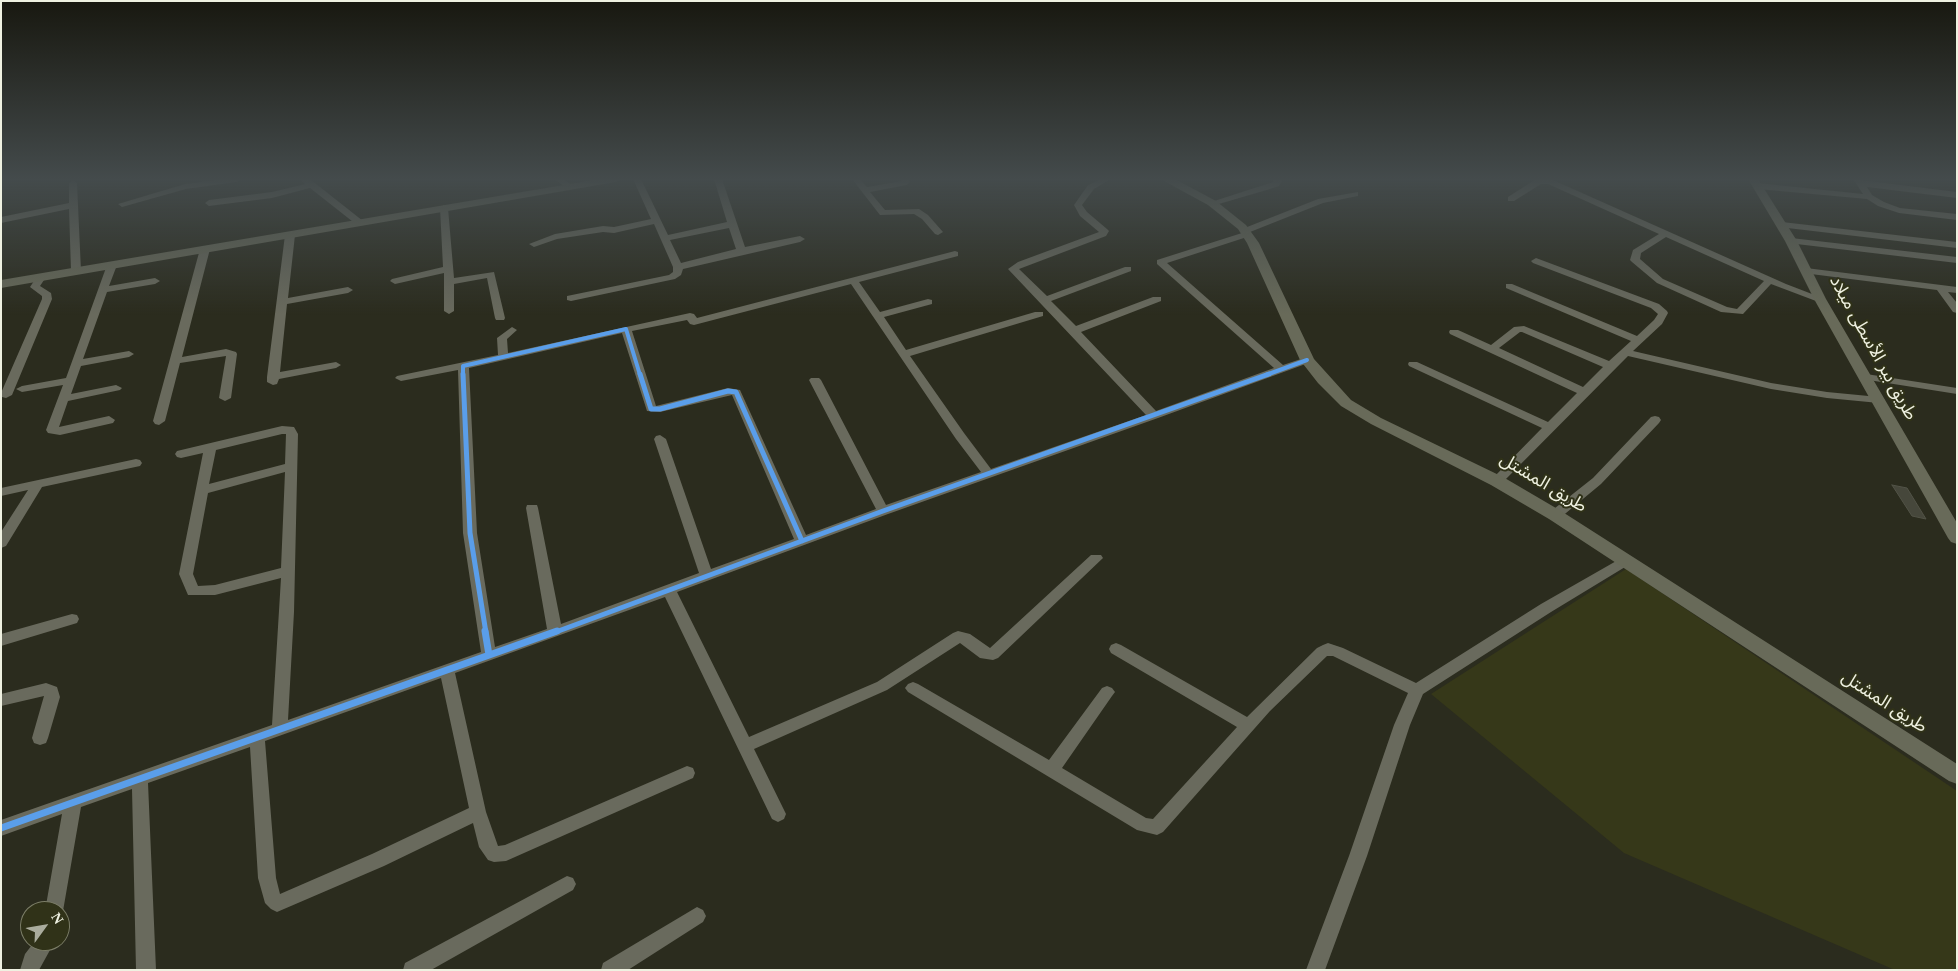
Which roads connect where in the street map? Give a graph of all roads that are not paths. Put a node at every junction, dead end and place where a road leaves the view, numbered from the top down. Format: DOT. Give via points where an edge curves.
graph roads {
  1 [pos="75,224"];
  2 [pos="352,224"];
  3 [pos="445,224"];
  4 [pos="641,224"];
  5 [pos="659,224"];
  6 [pos="731,224"];
  7 [pos="733,224"];
  8 [pos="931,224"];
  9 [pos="1096,224"];
  10 [pos="1238,224"];
  11 [pos="1265,224"];
  12 [pos="1644,224"];
  13 [pos="1782,225"];
  14 [pos="938,232"];
  15 [pos="1246,232"];
  16 [pos="290,234"];
  17 [pos="1665,234"];
  18 [pos="665,238"];
  19 [pos="800,239"];
  20 [pos="1792,241"];
  21 [pos="534,244"];
  22 [pos="1957,245"];
  23 [pos="205,249"];
  24 [pos="741,251"];
  25 [pos="955,254"];
  26 [pos="1957,260"];
  27 [pos="1536,261"];
  28 [pos="112,265"];
  29 [pos="678,267"];
  30 [pos="447,269"];
  31 [pos="1128,269"];
  32 [pos="76,271"];
  33 [pos="1806,271"];
  34 [pos="41,277"];
  35 [pos="1770,280"];
  36 [pos="155,281"];
  37 [pos="395,281"];
  38 [pos="854,281"];
  39 [pos="449,282"];
  40 [pos="1,284"];
  41 [pos="1508,286"];
  42 [pos="1940,288"];
  43 [pos="103,290"];
  44 [pos="348,290"];
  45 [pos="1957,290"];
  46 [pos="571,298"];
  47 [pos="1820,298"];
  48 [pos="1157,299"];
  49 [pos="1045,300"];
  50 [pos="282,302"];
  51 [pos="928,302"];
  52 [pos="1957,310"];
  53 [pos="449,311"];
  54 [pos="1039,314"];
  55 [pos="878,316"];
  56 [pos="500,318"];
  57 [pos="626,329"];
  58 [pos="512,330"];
  59 [pos="1073,331"];
  60 [pos="1454,332"];
  61 [pos="1638,340"];
  62 [pos="1492,349"];
  63 [pos="1626,352"];
  64 [pos="129,354"];
  65 [pos="904,354"];
  66 [pos="503,357"];
  67 [pos="176,359"];
  68 [pos="1307,360"];
  69 [pos="76,364"];
  70 [pos="1413,364"];
  71 [pos="336,366"];
  72 [pos="463,366"];
  73 [pos="1610,366"];
  74 [pos="1281,369"];
  75 [pos="1866,377"];
  76 [pos="401,378"];
  77 [pos="70,380"];
  78 [pos="815,380"];
  79 [pos="116,388"];
  80 [pos="22,389"];
  81 [pos="1585,392"];
  82 [pos="1957,392"];
  83 [pos="6,395"];
  84 [pos="225,398"];
  85 [pos="63,399"];
  86 [pos="1879,400"];
  87 [pos="1154,416"];
  88 [pos="108,420"];
  89 [pos="1655,420"];
  90 [pos="159,421"];
  91 [pos="1549,427"];
  92 [pos="660,439"];
  93 [pos="210,447"];
  94 [pos="181,454"];
  95 [pos="136,463"];
  96 [pos="291,466"];
  97 [pos="989,474"];
  98 [pos="1497,480"];
  99 [pos="38,484"];
  100 [pos="202,490"];
  101 [pos="1,492"];
  102 [pos="532,508"];
  103 [pos="882,511"];
  104 [pos="1555,515"];
  105 [pos="1957,538"];
  106 [pos="802,541"];
  107 [pos="1,542"];
  108 [pos="1096,558"];
  109 [pos="1625,561"];
  110 [pos="288,571"];
  111 [pos="708,576"];
  112 [pos="669,590"];
  113 [pos="72,618"];
  114 [pos="555,632"];
  115 [pos="1,640"];
  116 [pos="1116,649"];
  117 [pos="489,655"];
  118 [pos="447,670"];
  119 [pos="913,688"];
  120 [pos="1417,690"];
  121 [pos="1107,692"];
  122 [pos="1,700"];
  123 [pos="1249,726"];
  124 [pos="280,728"];
  125 [pos="257,736"];
  126 [pos="40,738"];
  127 [pos="744,746"];
  128 [pos="1051,770"];
  129 [pos="687,772"];
  130 [pos="1957,775"];
  131 [pos="140,778"];
  132 [pos="74,802"];
  133 [pos="478,812"];
  134 [pos="778,814"];
  135 [pos="1,828"];
  136 [pos="567,884"];
  137 [pos="56,901"];
  138 [pos="697,916"];
  139 [pos="39,951"];
  140 [pos="29,970"];
  141 [pos="146,970"];
  142 [pos="412,970"];
  143 [pos="610,970"];
  144 [pos="1315,970"];
  1 -- 32 [label="street"];
  2 -- 16 [label="main road"];
  3 -- 30 [label="street"];
  4 -- 21 [label="street" via="554,237"];
  5 -- 18 [label="street"];
  6 -- 18 [label="street"];
  7 -- 24 [label="street"];
  8 -- 14 [label="street"];
  9 -- 49 [label="street" via="1104,231 1103,234 1013,269"];
  10 -- 15 [label="main road, طريق المشتل"];
  11 -- 15 [label="street"];
  12 -- 17 [label="street"];
  13 -- 20 [label="main road, طريق بير الأسطى ميلاد"];
  13 -- 22 [label="street"];
  15 -- 68 [label="main road, طريق المشتل"];
  15 -- 74 [label="street" via="1160,262"];
  16 -- 23 [label="main road"];
  16 -- 50 [label="street"];
  17 -- 35 [label="street"];
  17 -- 35 [label="street" via="1636,252 1635,260 1660,281 1706,302 1739,312"];
  18 -- 29 [label="street"];
  19 -- 24 [label="street"];
  20 -- 26 [label="street"];
  20 -- 33 [label="main road, طريق بير الأسطى ميلاد"];
  23 -- 28 [label="main road"];
  23 -- 67 [label="street"];
  24 -- 29 [label="street"];
  25 -- 38 [label="street"];
  27 -- 61 [label="street" via="1655,306 1663,313"];
  28 -- 32 [label="main road"];
  28 -- 43 [label="street"];
  29 -- 46 [label="street" via="678,273 672,277"];
  30 -- 37 [label="street"];
  30 -- 39 [label="street"];
  31 -- 49 [label="street"];
  32 -- 34 [label="main road"];
  33 -- 42 [label="street"];
  33 -- 47 [label="main road, طريق بير الأسطى ميلاد"];
  34 -- 40 [label="main road"];
  34 -- 83 [label="street" via="36,287 47,295 47,299"];
  35 -- 47 [label="street"];
  36 -- 43 [label="street"];
  38 -- 55 [label="street"];
  38 -- 57 [label="street" via="694,322 690,316"];
  39 -- 53 [label="street"];
  39 -- 56 [label="street" via="492,274"];
  41 -- 61 [label="street"];
  42 -- 45 [label="street"];
  42 -- 52 [label="street"];
  43 -- 69 [label="street"];
  44 -- 50 [label="street"];
  47 -- 75 [label="main road, طريق بير الأسطى ميلاد"];
  48 -- 59 [label="street"];
  49 -- 59 [label="street"];
  50 -- 71 [label="street" via="273,380"];
  51 -- 55 [label="street"];
  54 -- 65 [label="street"];
  55 -- 65 [label="street"];
  57 -- 66 [label="street"];
  57 -- 106 [label="street" via="651,409 728,391 736,392"];
  58 -- 66 [label="street" via="502,338"];
  59 -- 87 [label="street"];
  60 -- 62 [label="street"];
  61 -- 63 [label="street"];
  62 -- 73 [label="street" via="1518,329 1524,329"];
  62 -- 81 [label="street"];
  63 -- 73 [label="street"];
  63 -- 86 [label="street" via="1771,386"];
  64 -- 69 [label="street"];
  65 -- 97 [label="street"];
  66 -- 72 [label="street"];
  67 -- 84 [label="street" via="226,352 232,354"];
  67 -- 90 [label="street"];
  68 -- 74 [label="street"];
  68 -- 98 [label="main road, طريق المشتل" via="1332,390 1361,413"];
  69 -- 77 [label="street"];
  70 -- 91 [label="street"];
  72 -- 76 [label="street"];
  72 -- 117 [label="street" via="470,533"];
  73 -- 81 [label="street"];
  74 -- 87 [label="street"];
  75 -- 82 [label="street"];
  75 -- 86 [label="main road, طريق بير الأسطى ميلاد"];
  77 -- 80 [label="street"];
  77 -- 85 [label="street"];
  78 -- 103 [label="street"];
  79 -- 85 [label="street"];
  81 -- 91 [label="street"];
  85 -- 88 [label="street" via="52,430"];
  86 -- 105 [label="main road, طريق بير الأسطى ميلاد"];
  87 -- 97 [label="street"];
  89 -- 104 [label="street" via="1597,481"];
  91 -- 98 [label="street"];
  92 -- 111 [label="street"];
  93 -- 94 [label="street"];
  93 -- 96 [label="street" via="290,430"];
  93 -- 100 [label="street"];
  95 -- 99 [label="street"];
  96 -- 100 [label="street"];
  96 -- 110 [label="street"];
  97 -- 103 [label="street"];
  98 -- 104 [label="main road, طريق المشتل"];
  99 -- 101 [label="street"];
  99 -- 107 [label="street"];
  100 -- 110 [label="street" via="186,574 193,591 215,590"];
  102 -- 114 [label="street"];
  103 -- 106 [label="street"];
  104 -- 109 [label="main road, طريق المشتل"];
  106 -- 111 [label="street"];
  108 -- 127 [label="street" via="993,654 985,654 958,636 882,686"];
  109 -- 120 [label="street"];
  109 -- 130 [label="main road, طريق المشتل"];
  110 -- 124 [label="street"];
  111 -- 112 [label="street"];
  112 -- 114 [label="street"];
  112 -- 127 [label="street"];
  113 -- 115 [label="street"];
  114 -- 117 [label="street"];
  116 -- 123 [label="street"];
  117 -- 118 [label="street"];
  118 -- 124 [label="street"];
  118 -- 133 [label="street"];
  119 -- 128 [label="street"];
  120 -- 123 [label="street" via="1328,649"];
  120 -- 144 [label="street"];
  121 -- 128 [label="street"];
  122 -- 126 [label="street" via="46,689 52,691"];
  123 -- 128 [label="street" via="1157,827 1143,825"];
  124 -- 125 [label="street"];
  125 -- 131 [label="street"];
  125 -- 133 [label="street" via="267,878 270,897 277,903"];
  127 -- 134 [label="street"];
  129 -- 133 [label="street" via="506,853 494,854 488,847"];
  131 -- 132 [label="street"];
  131 -- 141 [label="street"];
  132 -- 135 [label="street"];
  132 -- 137 [label="street"];
  136 -- 142 [label="street"];
  138 -- 143 [label="street"];
  139 -- 140 [label="street"];
}
